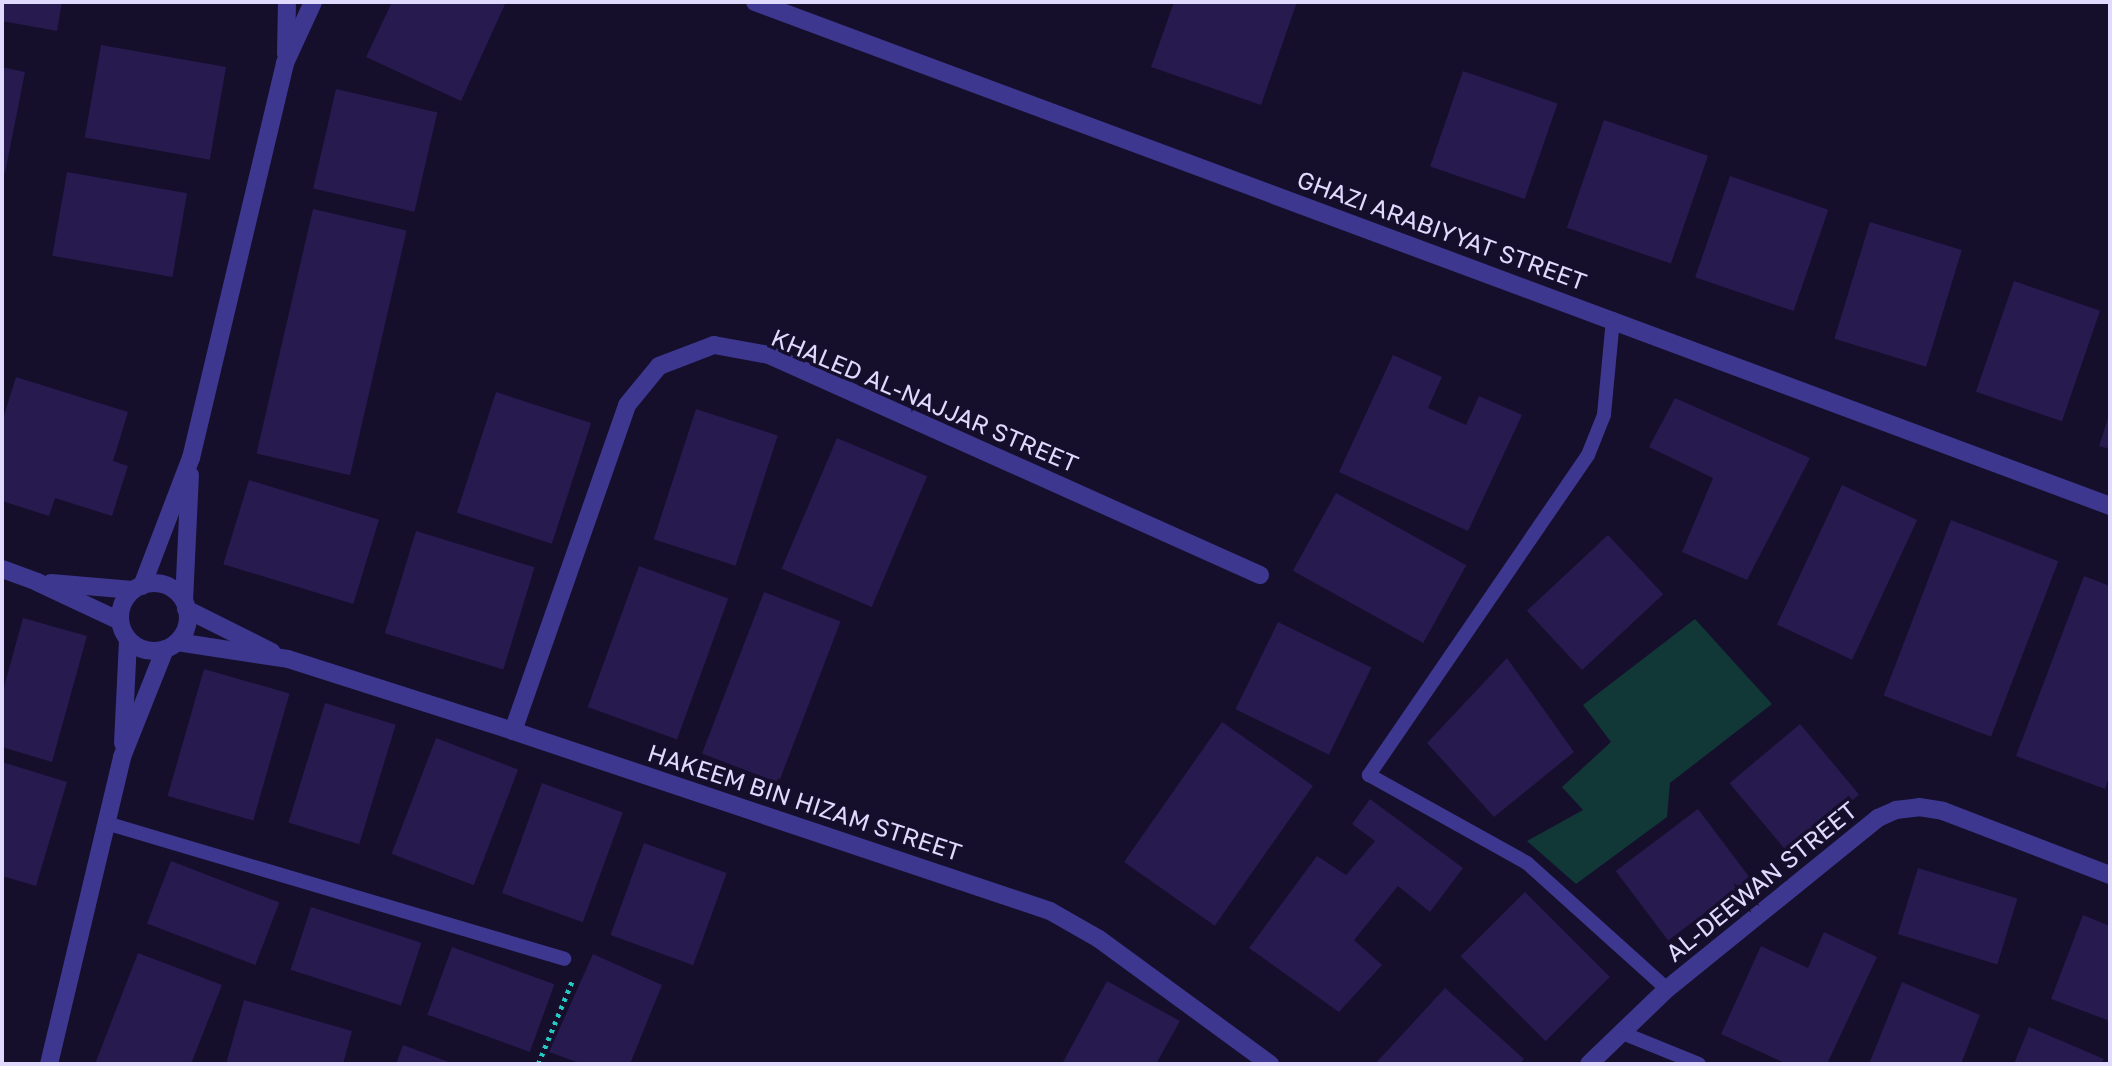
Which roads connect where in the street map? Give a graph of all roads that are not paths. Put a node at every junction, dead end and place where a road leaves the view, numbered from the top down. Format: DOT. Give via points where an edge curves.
graph roads {
  1 [pos="287,2"];
  2 [pos="313,2"];
  3 [pos="755,2"];
  4 [pos="285,63"];
  5 [pos="1613,320"];
  6 [pos="191,458"];
  7 [pos="2110,506"];
  8 [pos="2,569"];
  9 [pos="1260,575"];
  10 [pos="37,582"];
  11 [pos="138,588"];
  12 [pos="185,605"];
  13 [pos="120,621"];
  14 [pos="128,640"];
  15 [pos="171,646"];
  16 [pos="288,659"];
  17 [pos="513,731"];
  18 [pos="122,757"];
  19 [pos="106,823"];
  20 [pos="2110,875"];
  21 [pos="564,959"];
  22 [pos="1667,989"];
  23 [pos="1620,1032"];
  24 [pos="49,1064"];
  25 [pos="1270,1064"];
  26 [pos="1588,1064"];
  27 [pos="1699,1064"];
  1 -- 4 [label="street"];
  2 -- 4 [label="street"];
  3 -- 5 [label="street, GHAZI ARABIYYAT STREET"];
  4 -- 6 [label="street"];
  5 -- 7 [label="street, GHAZI ARABIYYAT STREET"];
  5 -- 22 [label="lane" via="1604,415 1588,456 1368,775 1527,863"];
  6 -- 11 [label="street"];
  6 -- 12 [label="street"];
  8 -- 10 [label="street"];
  9 -- 17 [label="street, KHALED AL-NAJJAR STREET" via="769,355 714,345 660,366 627,405"];
  10 -- 11 [label="street"];
  10 -- 13 [label="street"];
  11 -- 12 [label="street" via="165,586"];
  11 -- 13 [label="street" via="125,600"];
  12 -- 15 [label="street" via="187,624"];
  12 -- 16 [label="street, HAKEEM BIN HIZAM STREET"];
  13 -- 14 [label="street"];
  14 -- 15 [label="street" via="145,650"];
  14 -- 18 [label="street"];
  15 -- 16 [label="street, HAKEEM BIN HIZAM STREET"];
  15 -- 18 [label="street"];
  16 -- 17 [label="street, HAKEEM BIN HIZAM STREET"];
  17 -- 25 [label="street, HAKEEM BIN HIZAM STREET" via="1050,911 1099,939"];
  18 -- 19 [label="street"];
  19 -- 21 [label="lane"];
  19 -- 24 [label="street"];
  20 -- 22 [label="street, AL-DEEWAN STREET" via="1943,811 1896,810 1878,818"];
  22 -- 23 [label="street, AL-DEEWAN STREET"];
  23 -- 26 [label="street, AL-DEEWAN STREET"];
  23 -- 27 [label="lane"];
}
